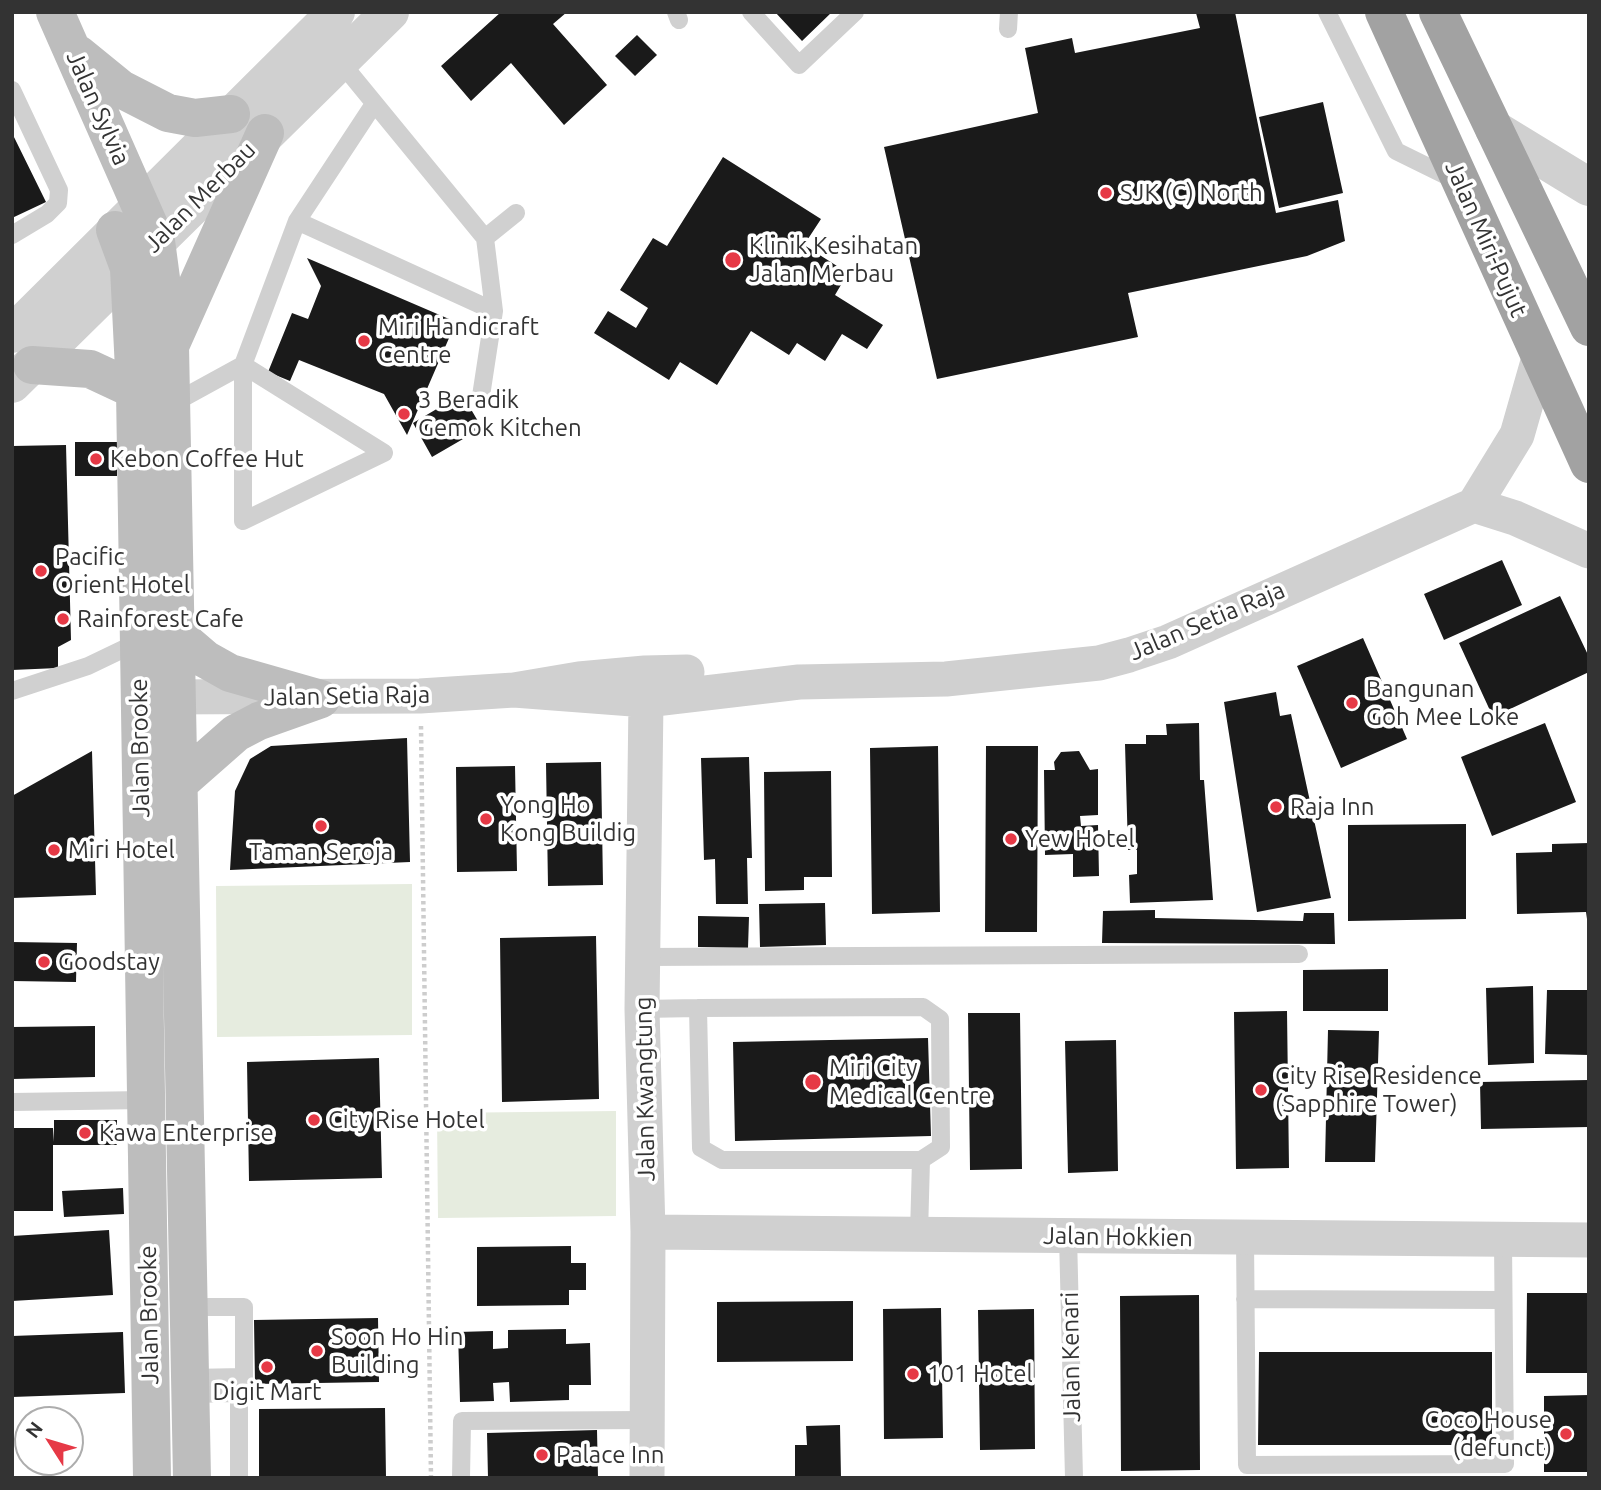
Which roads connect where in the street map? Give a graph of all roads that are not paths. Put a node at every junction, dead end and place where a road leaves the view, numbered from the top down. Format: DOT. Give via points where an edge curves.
graph roads {
  1 [pos="55,12"];
  2 [pos="336,12"];
  3 [pos="390,12"];
  4 [pos="751,12"];
  5 [pos="855,12"];
  6 [pos="1326,12"];
  7 [pos="1384,12"];
  8 [pos="1438,12"];
  9 [pos="74,51"];
  10 [pos="339,60"];
  11 [pos="12,90"];
  12 [pos="374,104"];
  13 [pos="231,114"];
  14 [pos="1494,128"];
  15 [pos="265,133"];
  16 [pos="1461,183"];
  17 [pos="1589,187"];
  18 [pos="516,213"];
  19 [pos="127,217"];
  20 [pos="298,221"];
  21 [pos="12,234"];
  22 [pos="485,238"];
  23 [pos="143,254"];
  24 [pos="494,311"];
  25 [pos="1589,327"];
  26 [pos="170,346"];
  27 [pos="1539,358"];
  28 [pos="19,361"];
  29 [pos="243,365"];
  30 [pos="135,390"];
  31 [pos="481,396"];
  32 [pos="170,405"];
  33 [pos="1589,464"];
  34 [pos="1474,505"];
  35 [pos="1589,551"];
  36 [pos="177,635"];
  37 [pos="138,642"];
  38 [pos="702,671"];
  39 [pos="579,679"];
  40 [pos="799,682"];
  41 [pos="514,690"];
  42 [pos="12,691"];
  43 [pos="139,697"];
  44 [pos="178,698"];
  45 [pos="321,699"];
  46 [pos="646,700"];
  47 [pos="178,784"];
  48 [pos="1299,954"];
  49 [pos="643,957"];
  50 [pos="698,1008"];
  51 [pos="642,1009"];
  52 [pos="145,1100"];
  53 [pos="12,1102"];
  54 [pos="921,1160"];
  55 [pos="648,1232"];
  56 [pos="919,1234"];
  57 [pos="1068,1236"];
  58 [pos="1245,1238"];
  59 [pos="1503,1241"];
  60 [pos="1589,1241"];
  61 [pos="1245,1299"];
  62 [pos="1503,1300"];
  63 [pos="188,1307"];
  64 [pos="190,1386"];
  65 [pos="646,1420"];
  66 [pos="152,1478"];
  67 [pos="192,1478"];
  68 [pos="239,1478"];
  69 [pos="461,1478"];
  70 [pos="647,1478"];
  71 [pos="1074,1478"];
  1 -- 9 [label="main road, Jalan Sylvia"];
  2 -- 13 [label="street, Jalan Merbau"];
  3 -- 10 [label="street, Jalan Merbau"];
  4 -- 5 [label="lane" via="800,65"];
  6 -- 16 [label="lane" via="1396,151"];
  7 -- 16 [label="highway, Jalan Miri-Pujut"];
  8 -- 14 [label="highway"];
  9 -- 13 [label="main road" via="121,89 167,113 195,118"];
  9 -- 19 [label="main road, Jalan Sylvia"];
  10 -- 12 [label="lane"];
  10 -- 15 [label="street, Jalan Merbau"];
  11 -- 21 [label="lane" via="59,190 58,202 47,214"];
  12 -- 20 [label="lane"];
  12 -- 22 [label="lane"];
  13 -- 19 [label="street, Jalan Merbau"];
  14 -- 17 [label="street"];
  14 -- 25 [label="highway"];
  15 -- 23 [label="street, Jalan Merbau"];
  15 -- 26 [label="main road"];
  16 -- 27 [label="highway, Jalan Miri-Pujut"];
  18 -- 22 [label="lane"];
  19 -- 23 [label="main road, Jalan Sylvia"];
  19 -- 28 [label="street, Jalan Merbau"];
  20 -- 24 [label="lane"];
  20 -- 29 [label="lane"];
  22 -- 24 [label="lane"];
  23 -- 26 [label="main road, Jalan Brooke"];
  23 -- 28 [label="street, Jalan Merbau"];
  23 -- 30 [label="main road, Jalan Brooke"];
  24 -- 31 [label="lane"];
  26 -- 32 [label="main road, Jalan Brooke"];
  27 -- 33 [label="highway, Jalan Miri-Pujut"];
  27 -- 34 [label="street" via="1517,435"];
  28 -- 30 [label="main road" via="90,369"];
  29 -- 29 [label="lane" via="267,380 384,453 243,521"];
  29 -- 32 [label="lane"];
  30 -- 37 [label="main road, Jalan Brooke"];
  32 -- 36 [label="main road, Jalan Brooke"];
  34 -- 35 [label="street" via="1516,518"];
  34 -- 40 [label="street, Jalan Setia Raja" via="1168,642 1099,663 946,679"];
  36 -- 44 [label="main road, Jalan Brooke"];
  36 -- 45 [label="main road" via="230,673"];
  37 -- 42 [label="lane" via="88,666"];
  37 -- 43 [label="main road, Jalan Brooke"];
  38 -- 39 [label="street, Jalan Setia Raja"];
  38 -- 40 [label="street, Jalan Setia Raja"];
  38 -- 46 [label="street"];
  39 -- 41 [label="street, Jalan Setia Raja"];
  39 -- 46 [label="street" via="612,682"];
  40 -- 46 [label="street, Jalan Setia Raja"];
  41 -- 45 [label="street, Jalan Setia Raja"];
  41 -- 46 [label="street, Jalan Setia Raja"];
  43 -- 44 [label="street, Jalan Setia Raja"];
  43 -- 52 [label="main road, Jalan Brooke"];
  44 -- 45 [label="street, Jalan Setia Raja"];
  44 -- 47 [label="main road, Jalan Brooke"];
  45 -- 47 [label="main road" via="236,733"];
  46 -- 49 [label="street, Jalan Kwangtung"];
  47 -- 63 [label="main road, Jalan Brooke"];
  48 -- 49 [label="lane"];
  49 -- 51 [label="street, Jalan Kwangtung"];
  50 -- 51 [label="lane"];
  50 -- 54 [label="lane" via="701,1148 722,1160"];
  50 -- 54 [label="lane" via="923,1007 940,1019 941,1147"];
  51 -- 55 [label="street, Jalan Kwangtung"];
  52 -- 53 [label="lane"];
  52 -- 66 [label="main road, Jalan Brooke"];
  54 -- 56 [label="lane"];
  55 -- 56 [label="street, Jalan Hokkien"];
  55 -- 65 [label="street, Jalan Kwangtung"];
  56 -- 57 [label="street, Jalan Hokkien"];
  57 -- 58 [label="street, Jalan Hokkien"];
  57 -- 71 [label="lane, Jalan Kenari"];
  58 -- 59 [label="street, Jalan Hokkien"];
  58 -- 61 [label="lane"];
  59 -- 60 [label="street, Jalan Hokkien"];
  59 -- 62 [label="lane"];
  61 -- 62 [label="lane"];
  61 -- 62 [label="lane" via="1247,1465 1505,1464"];
  63 -- 64 [label="main road, Jalan Brooke"];
  63 -- 64 [label="lane" via="244,1307 244,1377"];
  64 -- 67 [label="main road, Jalan Brooke"];
  64 -- 68 [label="lane" via="239,1393"];
  65 -- 69 [label="lane" via="461,1421"];
  65 -- 70 [label="street, Jalan Kwangtung"];
}
